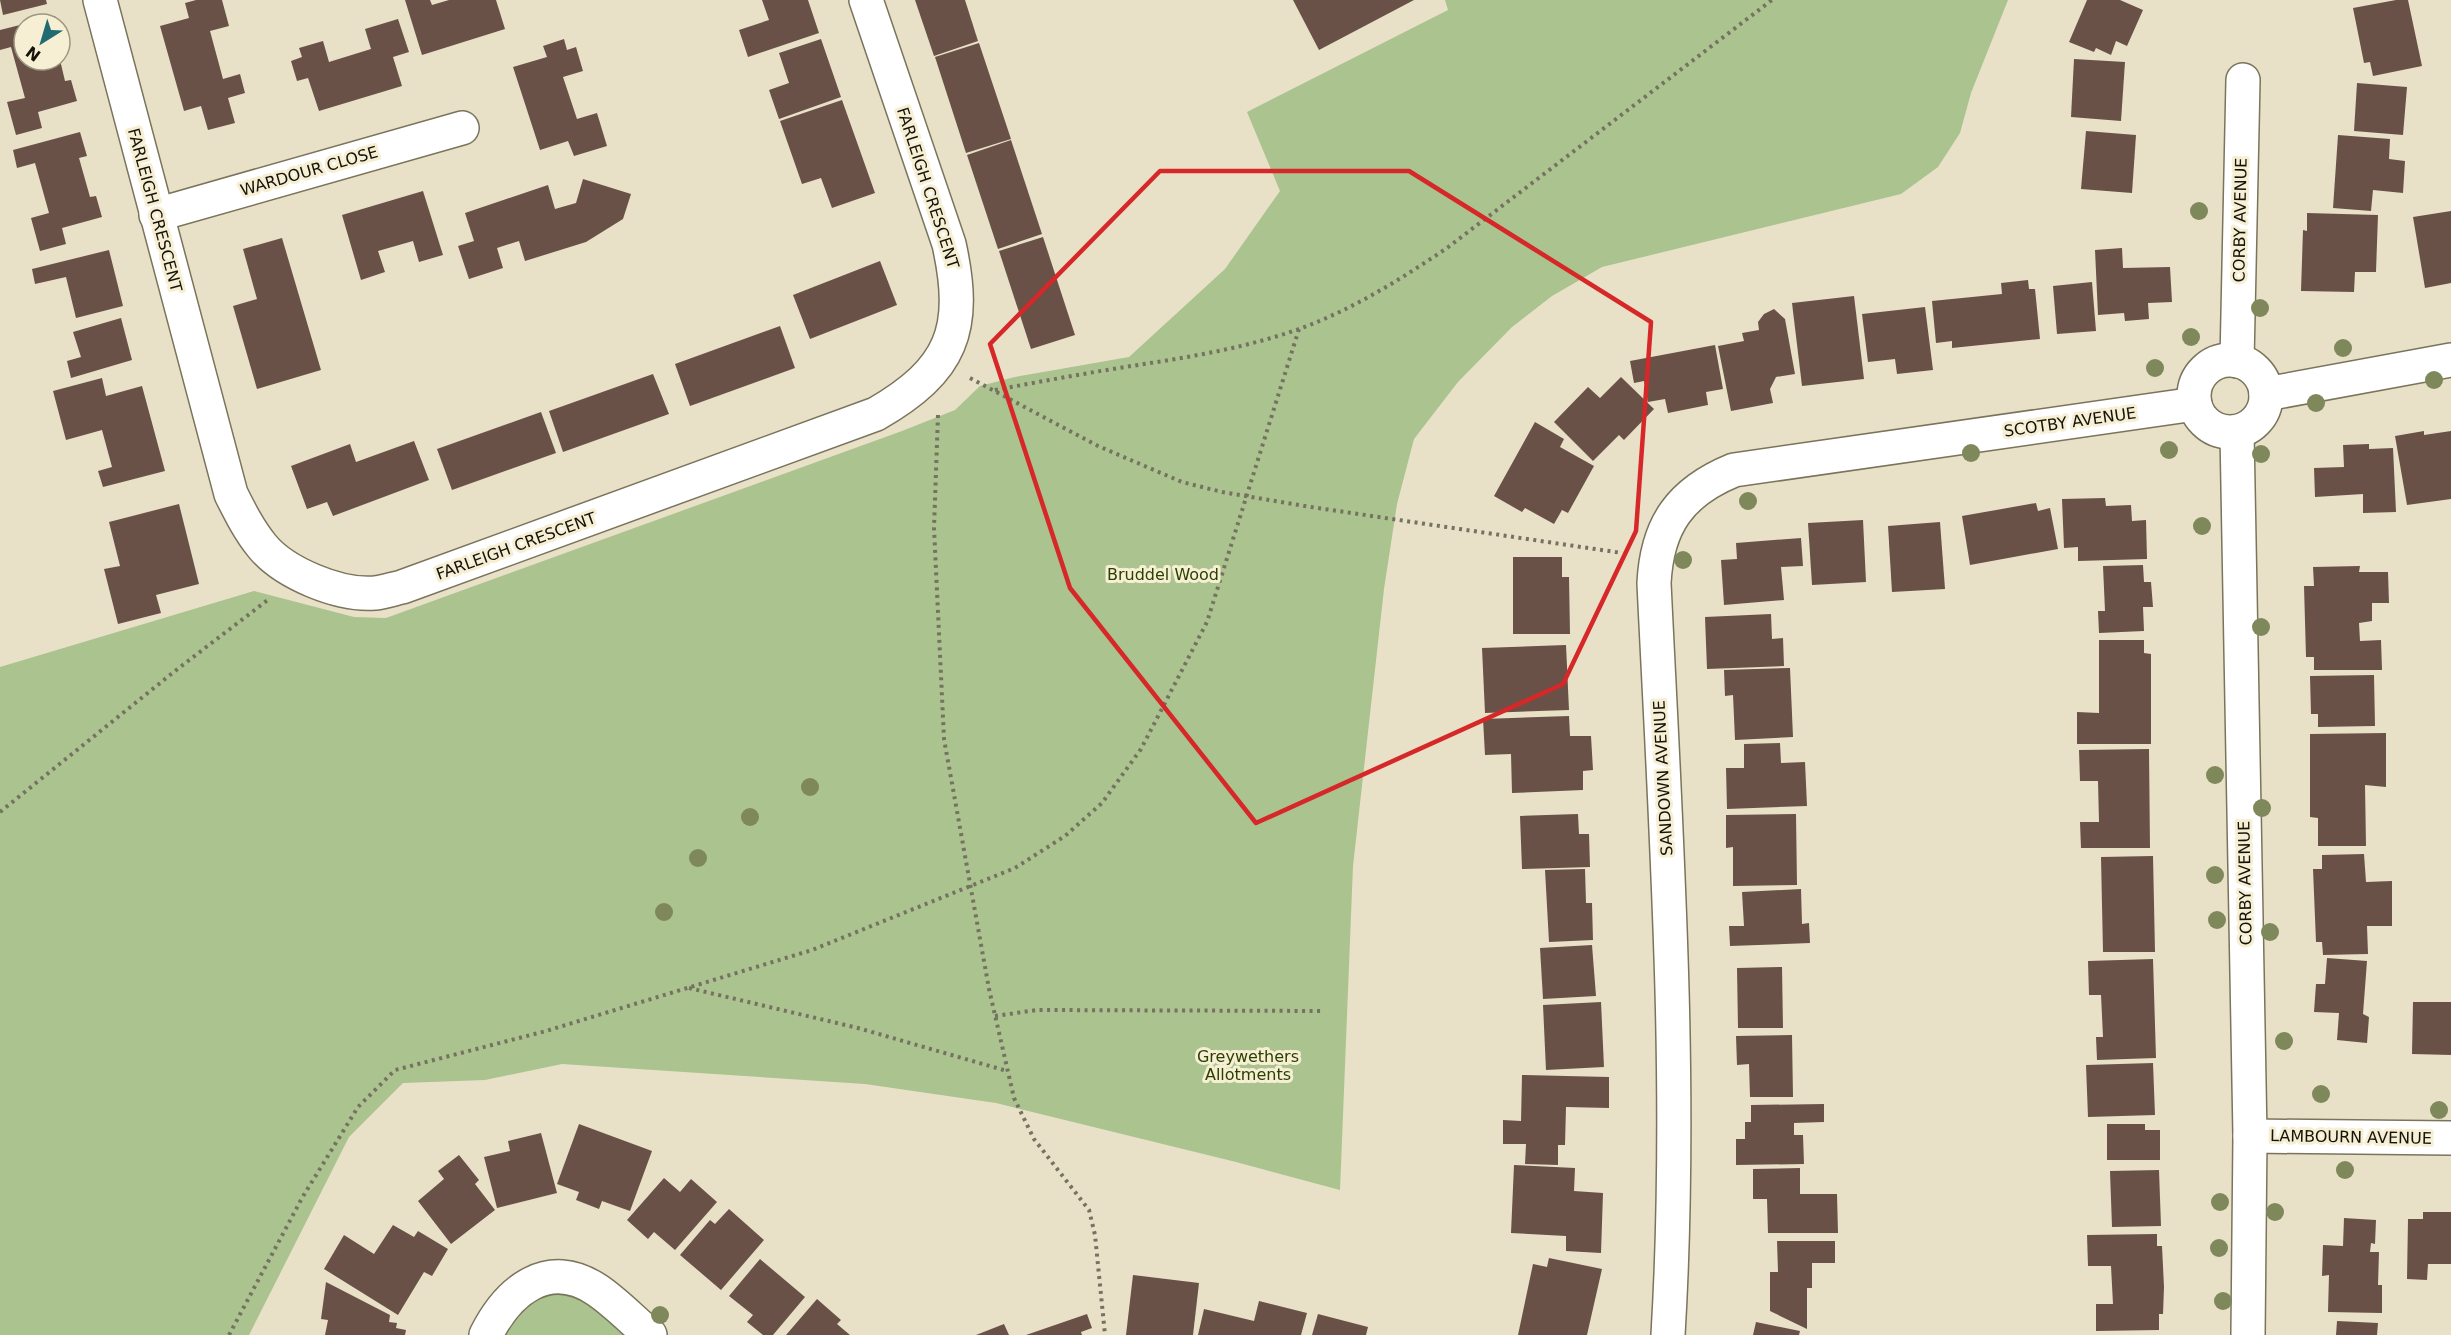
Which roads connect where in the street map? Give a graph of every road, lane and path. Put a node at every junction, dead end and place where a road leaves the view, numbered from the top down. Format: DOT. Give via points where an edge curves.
graph roads {
  1 [pos="100,0"];
  2 [pos="866,0"];
  3 [pos="1772,0"];
  4 [pos="2243,80"];
  5 [pos="462,128"];
  6 [pos="156,214"];
  7 [pos="1299,329"];
  8 [pos="942,360"];
  9 [pos="2451,360"];
  10 [pos="2237,361"];
  11 [pos="2266,394"];
  12 [pos="2194,404"];
  13 [pos="2236,432"];
  14 [pos="1945,439"];
  15 [pos="1246,496"];
  16 [pos="1656,558"];
  17 [pos="301,575"];
  18 [pos="0,813"];
  19 [pos="970,887"];
  20 [pos="688,988"];
  21 [pos="1323,1011"];
  22 [pos="995,1016"];
  23 [pos="1007,1071"];
  24 [pos="2250,1136"];
  25 [pos="2451,1138"];
  26 [pos="230,1335"];
  27 [pos="486,1335"];
  28 [pos="650,1335"];
  29 [pos="1105,1335"];
  30 [pos="1668,1335"];
  31 [pos="2248,1335"];
  1 -- 6 [label="street, FARLEIGH CRESCENT"];
  2 -- 8 [label="street, FARLEIGH CRESCENT" via="950,244 958,304 954,329"];
  3 -- 7 [label="path" via="1447,248 1399,280"];
  4 -- 10 [label="street, CORBY AVENUE"];
  5 -- 6 [label="street, WARDOUR CLOSE"];
  6 -- 17 [label="street, FARLEIGH CRESCENT" via="231,494 263,548"];
  7 -- 15 [label="path"];
  7 -- 15 [label="path" via="1195,356 994,391 1098,446 1172,477"];
  8 -- 17 [label="street, FARLEIGH CRESCENT" via="904,398 876,414 402,587 374,593 338,589"];
  8 -- 19 [label="path" via="934,528 944,740"];
  9 -- 11 [label="street"];
  10 -- 11 [label="street" via="2257,372"];
  10 -- 12 [label="street" via="2219,362 2204,371 2195,386"];
  11 -- 13 [label="street" via="2259,419"];
  12 -- 13 [label="street" via="2210,426"];
  12 -- 14 [label="street, SCOTBY AVENUE"];
  13 -- 24 [label="street, CORBY AVENUE"];
  14 -- 16 [label="street, SANDOWN AVENUE" via="1734,470 1693,492 1669,522"];
  15 -- 16 [label="path"];
  15 -- 19 [label="path" via="1207,622 1141,749 1102,803 1065,837 1015,868"];
  16 -- 30 [label="street, SANDOWN AVENUE" via="1672,1070 1673,1215"];
  17 -- 18 [label="path"];
  19 -- 20 [label="path" via="812,950"];
  19 -- 22 [label="path"];
  20 -- 23 [label="path" via="858,1028"];
  20 -- 26 [label="path" via="546,1031 396,1070 358,1107 302,1198"];
  21 -- 22 [label="path" via="1037,1010"];
  22 -- 23 [label="path"];
  23 -- 29 [label="path" via="1014,1098 1034,1139 1089,1210"];
  24 -- 25 [label="street, LAMBOURN AVENUE"];
  24 -- 31 [label="street, CORBY AVENUE"];
  27 -- 28 [label="street" via="516,1293 553,1276 582,1282 597,1290"];
}
